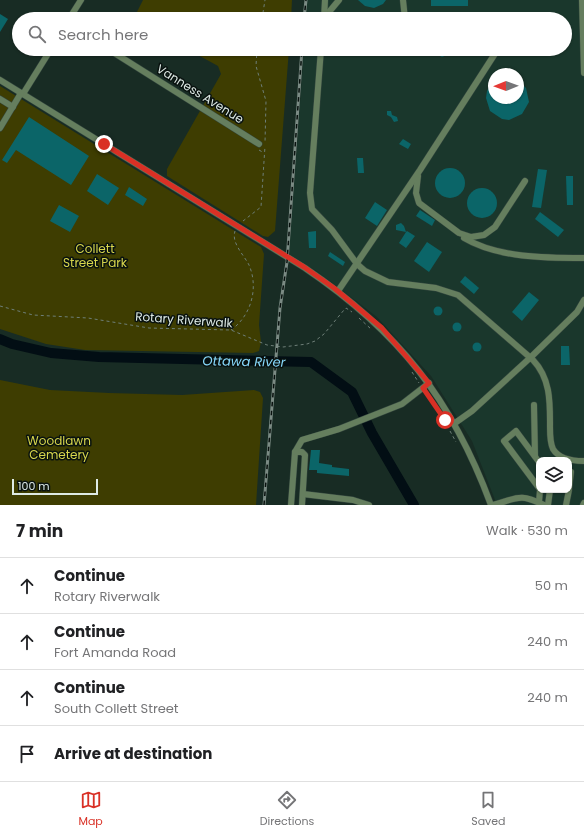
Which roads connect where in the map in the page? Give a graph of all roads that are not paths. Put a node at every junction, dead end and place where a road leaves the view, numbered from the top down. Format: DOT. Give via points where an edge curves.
graph roads {
  1 [pos="81,0"];
  2 [pos="325,0"];
  3 [pos="339,0"];
  4 [pos="403,0"];
  5 [pos="582,0"];
  6 [pos="73,12"];
  7 [pos="324,12"];
  8 [pos="329,12"];
  9 [pos="404,12"];
  10 [pos="46,56"];
  11 [pos="119,56"];
  12 [pos="320,56"];
  13 [pos="493,56"];
  14 [pos="584,73"];
  15 [pos="0,80"];
  16 [pos="22,94"];
  17 [pos="0,99"];
  18 [pos="13,107"];
  19 [pos="0,128"];
  20 [pos="259,144"];
  21 [pos="420,170"];
  22 [pos="525,181"];
  23 [pos="458,233"];
  24 [pos="584,258"];
  25 [pos="357,264"];
  26 [pos="338,291"];
  27 [pos="584,300"];
  28 [pos="531,357"];
  29 [pos="429,383"];
  30 [pos="534,405"];
  31 [pos="455,423"];
  32 [pos="295,452"];
  33 [pos="535,456"];
  34 [pos="584,461"];
  35 [pos="536,485"];
  36 [pos="540,493"];
  37 [pos="550,493"];
  38 [pos="568,493"];
  39 [pos="303,494"];
  40 [pos="541,504"];
  41 [pos="291,505"];
  42 [pos="302,505"];
  43 [pos="369,505"];
  44 [pos="492,505"];
  45 [pos="548,505"];
  46 [pos="566,505"];
  1 -- 6 [label="street"];
  2 -- 7 [label="street"];
  3 -- 8 [label="street"];
  4 -- 9 [label="street"];
  5 -- 14 [label="street"];
  10 -- 16 [label="street"];
  11 -- 20 [label="street, Vanness Avenue"];
  12 -- 25 [label="street" via="310,203 312,209 332,230"];
  13 -- 21 [label="street"];
  15 -- 16 [label="street"];
  16 -- 18 [label="street"];
  16 -- 26 [label="street"];
  17 -- 18 [label="street"];
  18 -- 19 [label="street"];
  21 -- 23 [label="street" via="416,189 418,200"];
  21 -- 25 [label="street"];
  22 -- 23 [label="street" via="500,221 489,232 475,237"];
  23 -- 24 [label="street" via="472,242 499,250 542,257"];
  25 -- 26 [label="street"];
  25 -- 28 [label="street" via="365,271 388,282 436,288 458,296"];
  26 -- 29 [label="street" via="382,328"];
  27 -- 28 [label="street" via="576,312"];
  28 -- 31 [label="street" via="472,411"];
  28 -- 34 [label="street" via="547,381 553,449 562,456"];
  29 -- 31 [label="street"];
  29 -- 32 [label="street" via="402,404 339,429 304,438 297,445"];
  30 -- 33 [label="street"];
  31 -- 44 [label="street" via="477,466"];
  32 -- 39 [label="street" via="302,452 305,455"];
  32 -- 41 [label="street"];
  33 -- 35 [label="street" via="516,431 504,441"];
  36 -- 40 [label="street"];
  37 -- 45 [label="street"];
  38 -- 46 [label="street"];
  39 -- 42 [label="street"];
  39 -- 43 [label="street" via="353,500"];
  40 -- 44 [label="street" via="521,497"];
}
